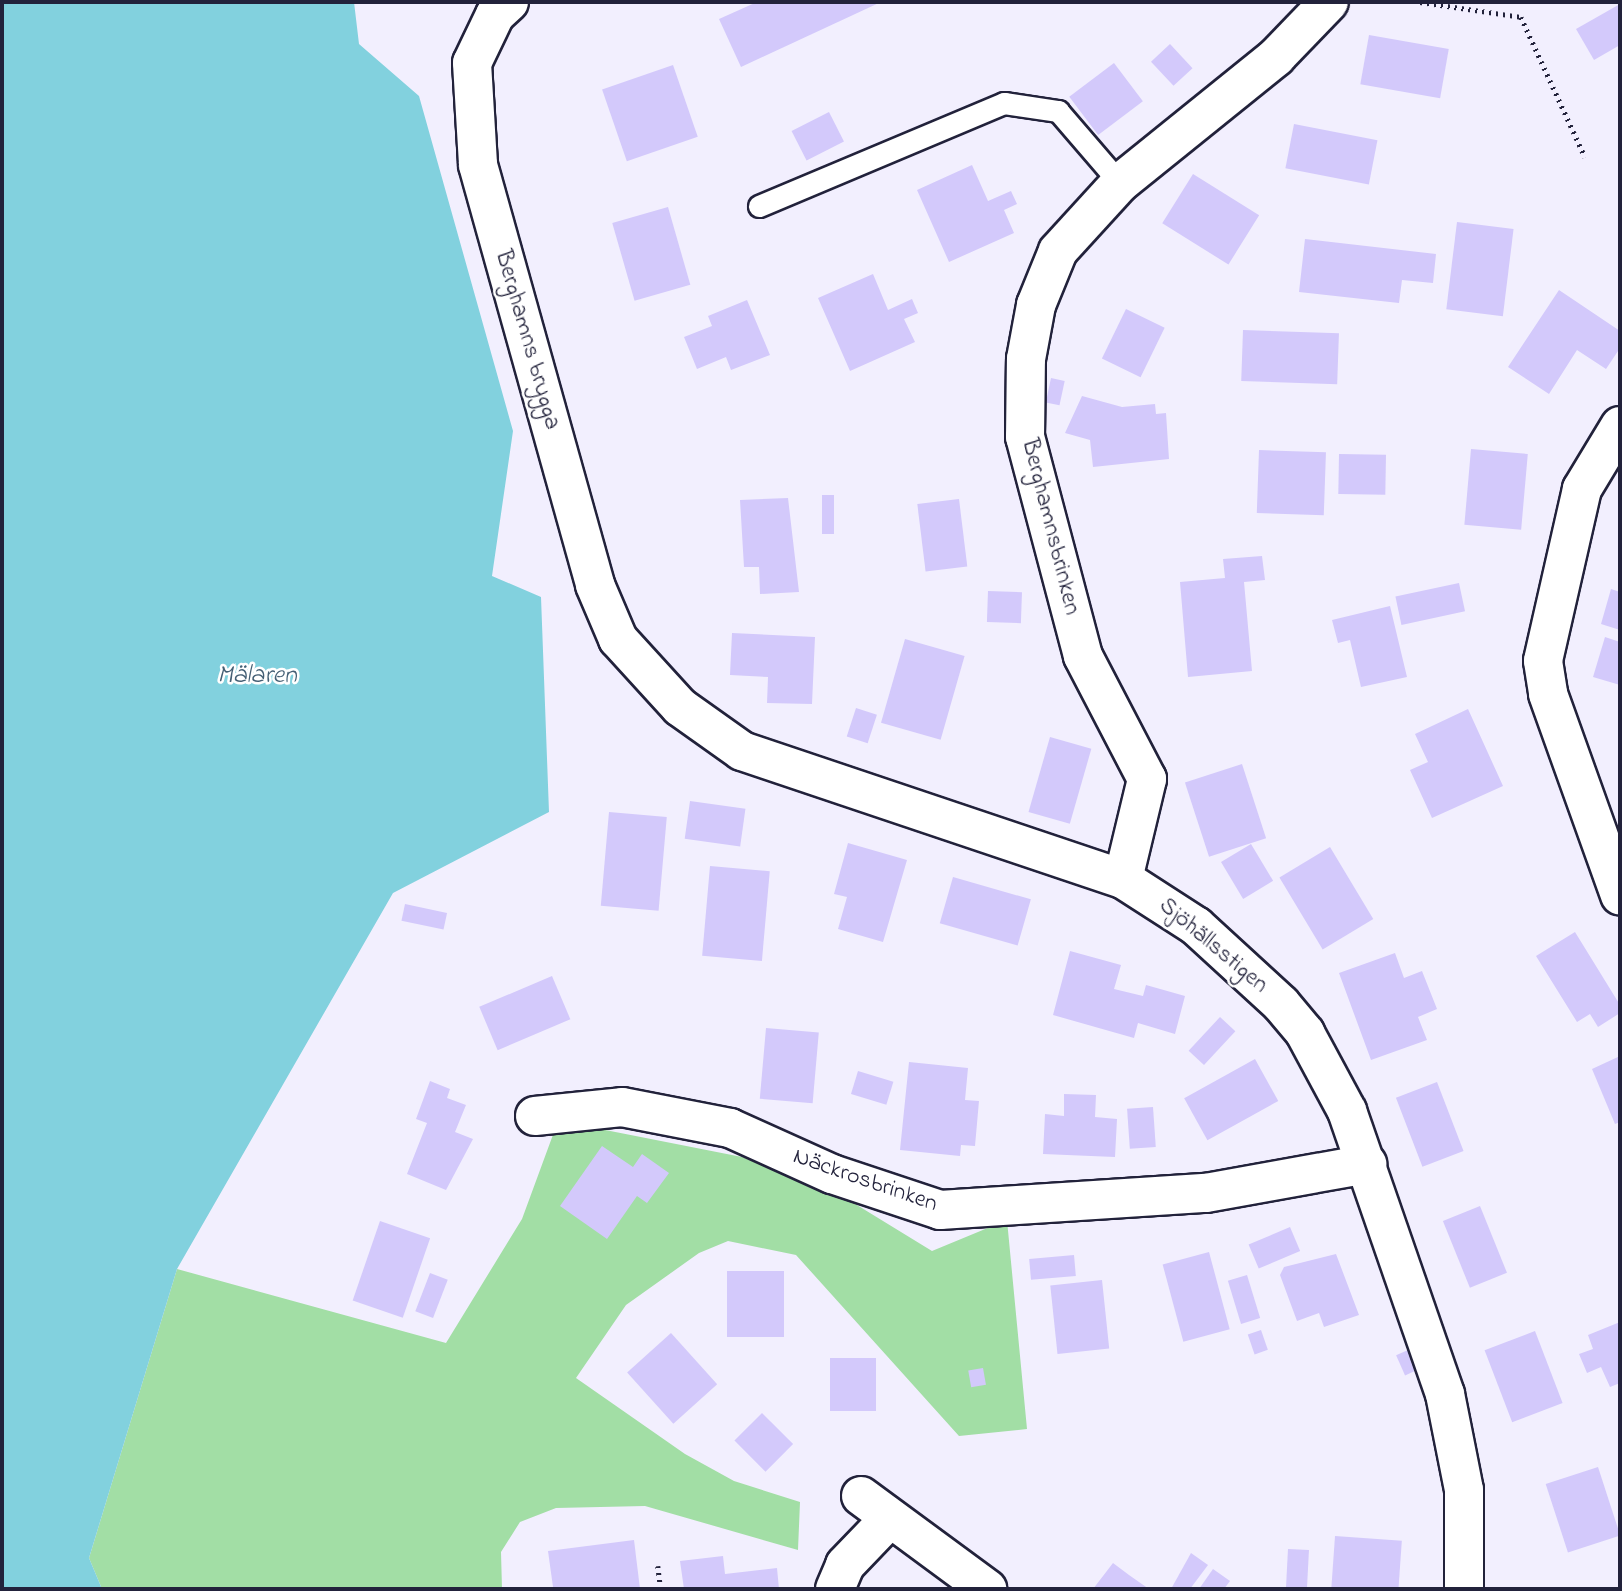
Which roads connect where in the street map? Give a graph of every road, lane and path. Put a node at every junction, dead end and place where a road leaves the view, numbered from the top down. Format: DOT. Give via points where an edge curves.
graph roads {
  1 [pos="509,2"];
  2 [pos="1329,2"];
  3 [pos="1420,2"];
  4 [pos="1585,157"];
  5 [pos="1120,183"];
  6 [pos="759,206"];
  7 [pos="1620,426"];
  8 [pos="606,612"];
  9 [pos="1124,880"];
  10 [pos="1620,895"];
  11 [pos="535,1116"];
  12 [pos="1367,1164"];
  13 [pos="658,1566"];
  14 [pos="661,1589"];
  15 [pos="835,1589"];
  16 [pos="987,1589"];
  17 [pos="1464,1589"];
  1 -- 8 [label="street, Berghamns brygga" via="495,15 472,63 478,165"];
  2 -- 5 [label="street, Berghamnsbrinken" via="1276,57"];
  3 -- 4 [label="path" via="1521,17"];
  5 -- 6 [label="lane" via="1058,111 1004,103"];
  5 -- 9 [label="street, Berghamnsbrinken" via="1058,251 1036,305 1026,359 1025,437 1083,656 1147,779"];
  7 -- 10 [label="street" via="1582,489 1543,661 1548,694"];
  8 -- 9 [label="street, Sjöhällsstigen" via="625,649 653,681 742,751"];
  9 -- 12 [label="street, Sjöhällsstigen" via="1196,926 1281,1004 1328,1069"];
  11 -- 12 [label="street, Näckrosbrinken" via="622,1107 730,1128 832,1174 940,1210 1206,1193"];
  12 -- 17 [label="street, Sjöhällsstigen" via="1454,1429 1464,1490"];
  13 -- 14 [label="path"];
  15 -- 16 [label="street" via="875,1507"];
}
